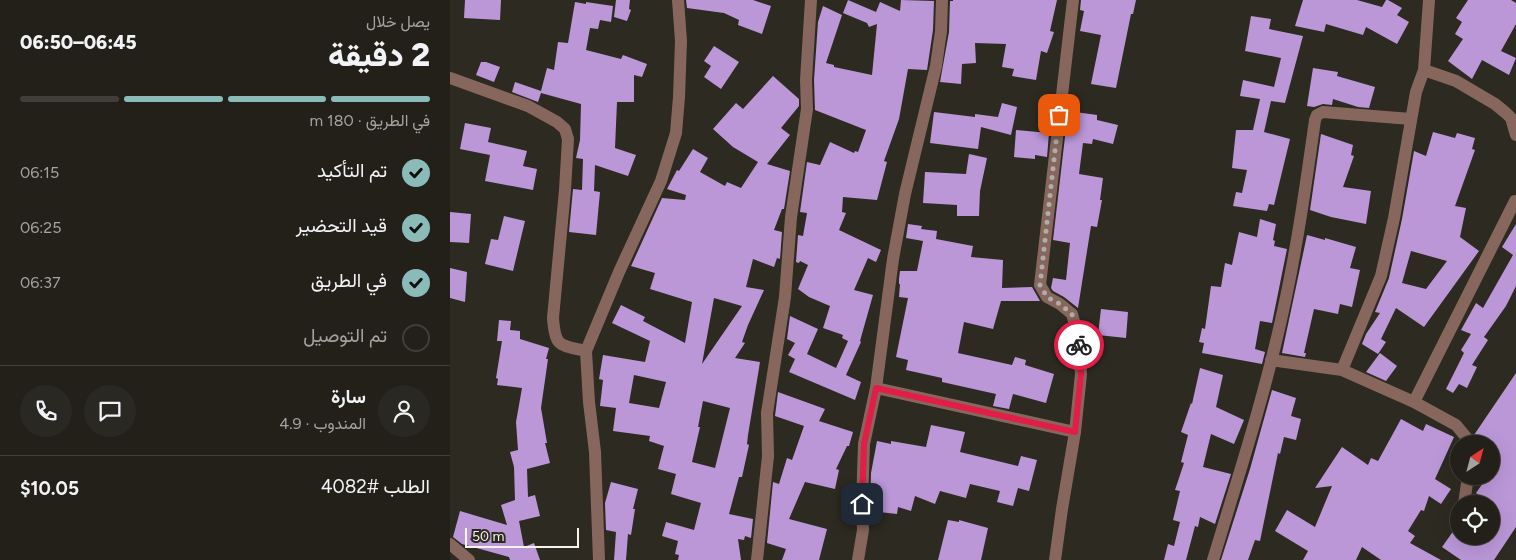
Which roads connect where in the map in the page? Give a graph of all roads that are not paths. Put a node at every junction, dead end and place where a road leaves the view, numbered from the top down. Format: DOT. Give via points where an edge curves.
graph roads {
  1 [pos="678,0"];
  2 [pos="811,0"];
  3 [pos="942,0"];
  4 [pos="1073,0"];
  5 [pos="1429,0"];
  6 [pos="1424,70"];
  7 [pos="450,78"];
  8 [pos="1411,119"];
  9 [pos="1516,135"];
  10 [pos="1516,200"];
  11 [pos="586,351"];
  12 [pos="1271,360"];
  13 [pos="1342,370"];
  14 [pos="876,388"];
  15 [pos="1414,402"];
  16 [pos="1075,432"];
  17 [pos="1464,435"];
  18 [pos="450,544"];
  19 [pos="469,560"];
  20 [pos="599,560"];
  21 [pos="757,560"];
  22 [pos="858,560"];
  23 [pos="1055,560"];
  24 [pos="1213,560"];
  1 -- 11 [label="street" via="681,41 676,133 661,181"];
  2 -- 21 [label="street" via="807,109 768,413 768,456"];
  3 -- 14 [label="street" via="936,66 904,194"];
  4 -- 16 [label="street" via="1040,285 1047,297 1072,314 1077,332 1081,374"];
  5 -- 6 [label="street"];
  6 -- 8 [label="street"];
  6 -- 9 [label="street" via="1456,81 1495,104 1511,118"];
  7 -- 11 [label="street" via="528,106 565,129 568,139 566,190 554,336 562,346"];
  8 -- 12 [label="street" via="1335,112 1317,115 1297,242"];
  8 -- 13 [label="street" via="1381,276"];
  10 -- 15 [label="street"];
  11 -- 20 [label="street" via="595,452"];
  12 -- 13 [label="street"];
  12 -- 24 [label="street"];
  13 -- 15 [label="street"];
  14 -- 16 [label="street"];
  14 -- 22 [label="street" via="864,444 863,530"];
  15 -- 17 [label="street" via="1456,426"];
  16 -- 23 [label="street"];
  18 -- 19 [label="street"];
}
